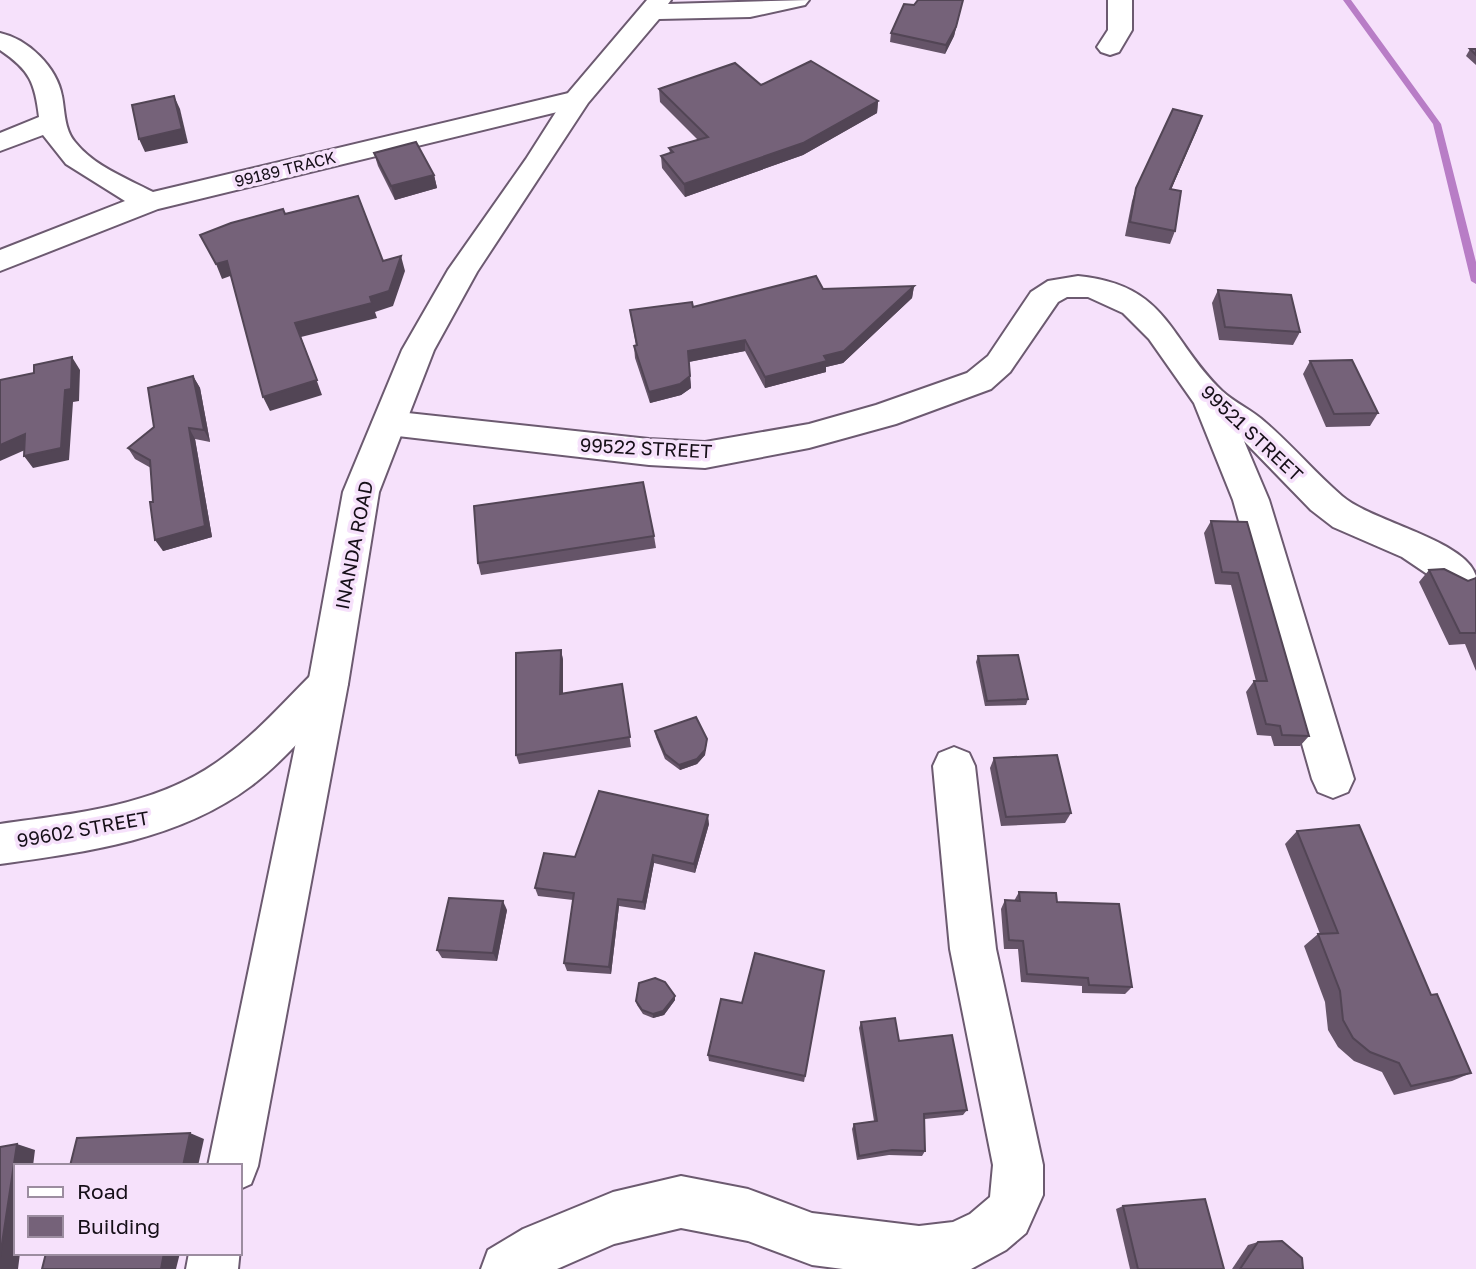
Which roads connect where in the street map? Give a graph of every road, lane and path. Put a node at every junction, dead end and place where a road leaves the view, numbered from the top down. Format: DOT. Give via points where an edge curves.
graph roads {
  1 [pos="797,0"];
  2 [pos="1120,0"];
  3 [pos="656,6"];
  4 [pos="0,40"];
  5 [pos="1110,47"];
  6 [pos="577,99"];
  7 [pos="51,122"];
  8 [pos="0,143"];
  9 [pos="149,202"];
  10 [pos="0,261"];
  11 [pos="979,381"];
  12 [pos="1209,398"];
  13 [pos="389,423"];
  14 [pos="1458,575"];
  15 [pos="328,684"];
  16 [pos="954,766"];
  17 [pos="1333,779"];
  18 [pos="0,844"];
  19 [pos="233,1164"];
  20 [pos="507,1269"];
  1 -- 3 [label="street" via="750,10"];
  2 -- 5 [label="street" via="1120,30"];
  3 -- 6 [label="street, INANDA ROAD"];
  4 -- 7 [label="street" via="21,52 48,87"];
  6 -- 9 [label="street, 99189 TRACK"];
  6 -- 13 [label="street, INANDA ROAD" via="463,270 418,350"];
  7 -- 8 [label="street"];
  7 -- 9 [label="street" via="66,149 77,158"];
  9 -- 10 [label="street, 99189 TRACK"];
  11 -- 12 [label="street, 99521 STREET" via="999,364 1042,299 1051,290 1072,286 1108,293 1142,310"];
  11 -- 13 [label="street, 99522 STREET" via="809,436 705,455"];
  12 -- 14 [label="street, 99521 STREET" via="1247,425 1315,493 1352,522 1426,553"];
  12 -- 17 [label="street" via="1251,500"];
  13 -- 15 [label="street, INANDA ROAD" via="361,492"];
  15 -- 18 [label="street, 99602 STREET" via="228,779 188,801 123,824"];
  15 -- 19 [label="street, INANDA ROAD"];
  16 -- 20 [label="street" via="974,949 1018,1165 1017,1195 1008,1214 958,1248 919,1252 812,1239 748,1215 681,1202 613,1218 542,1248"];
}
